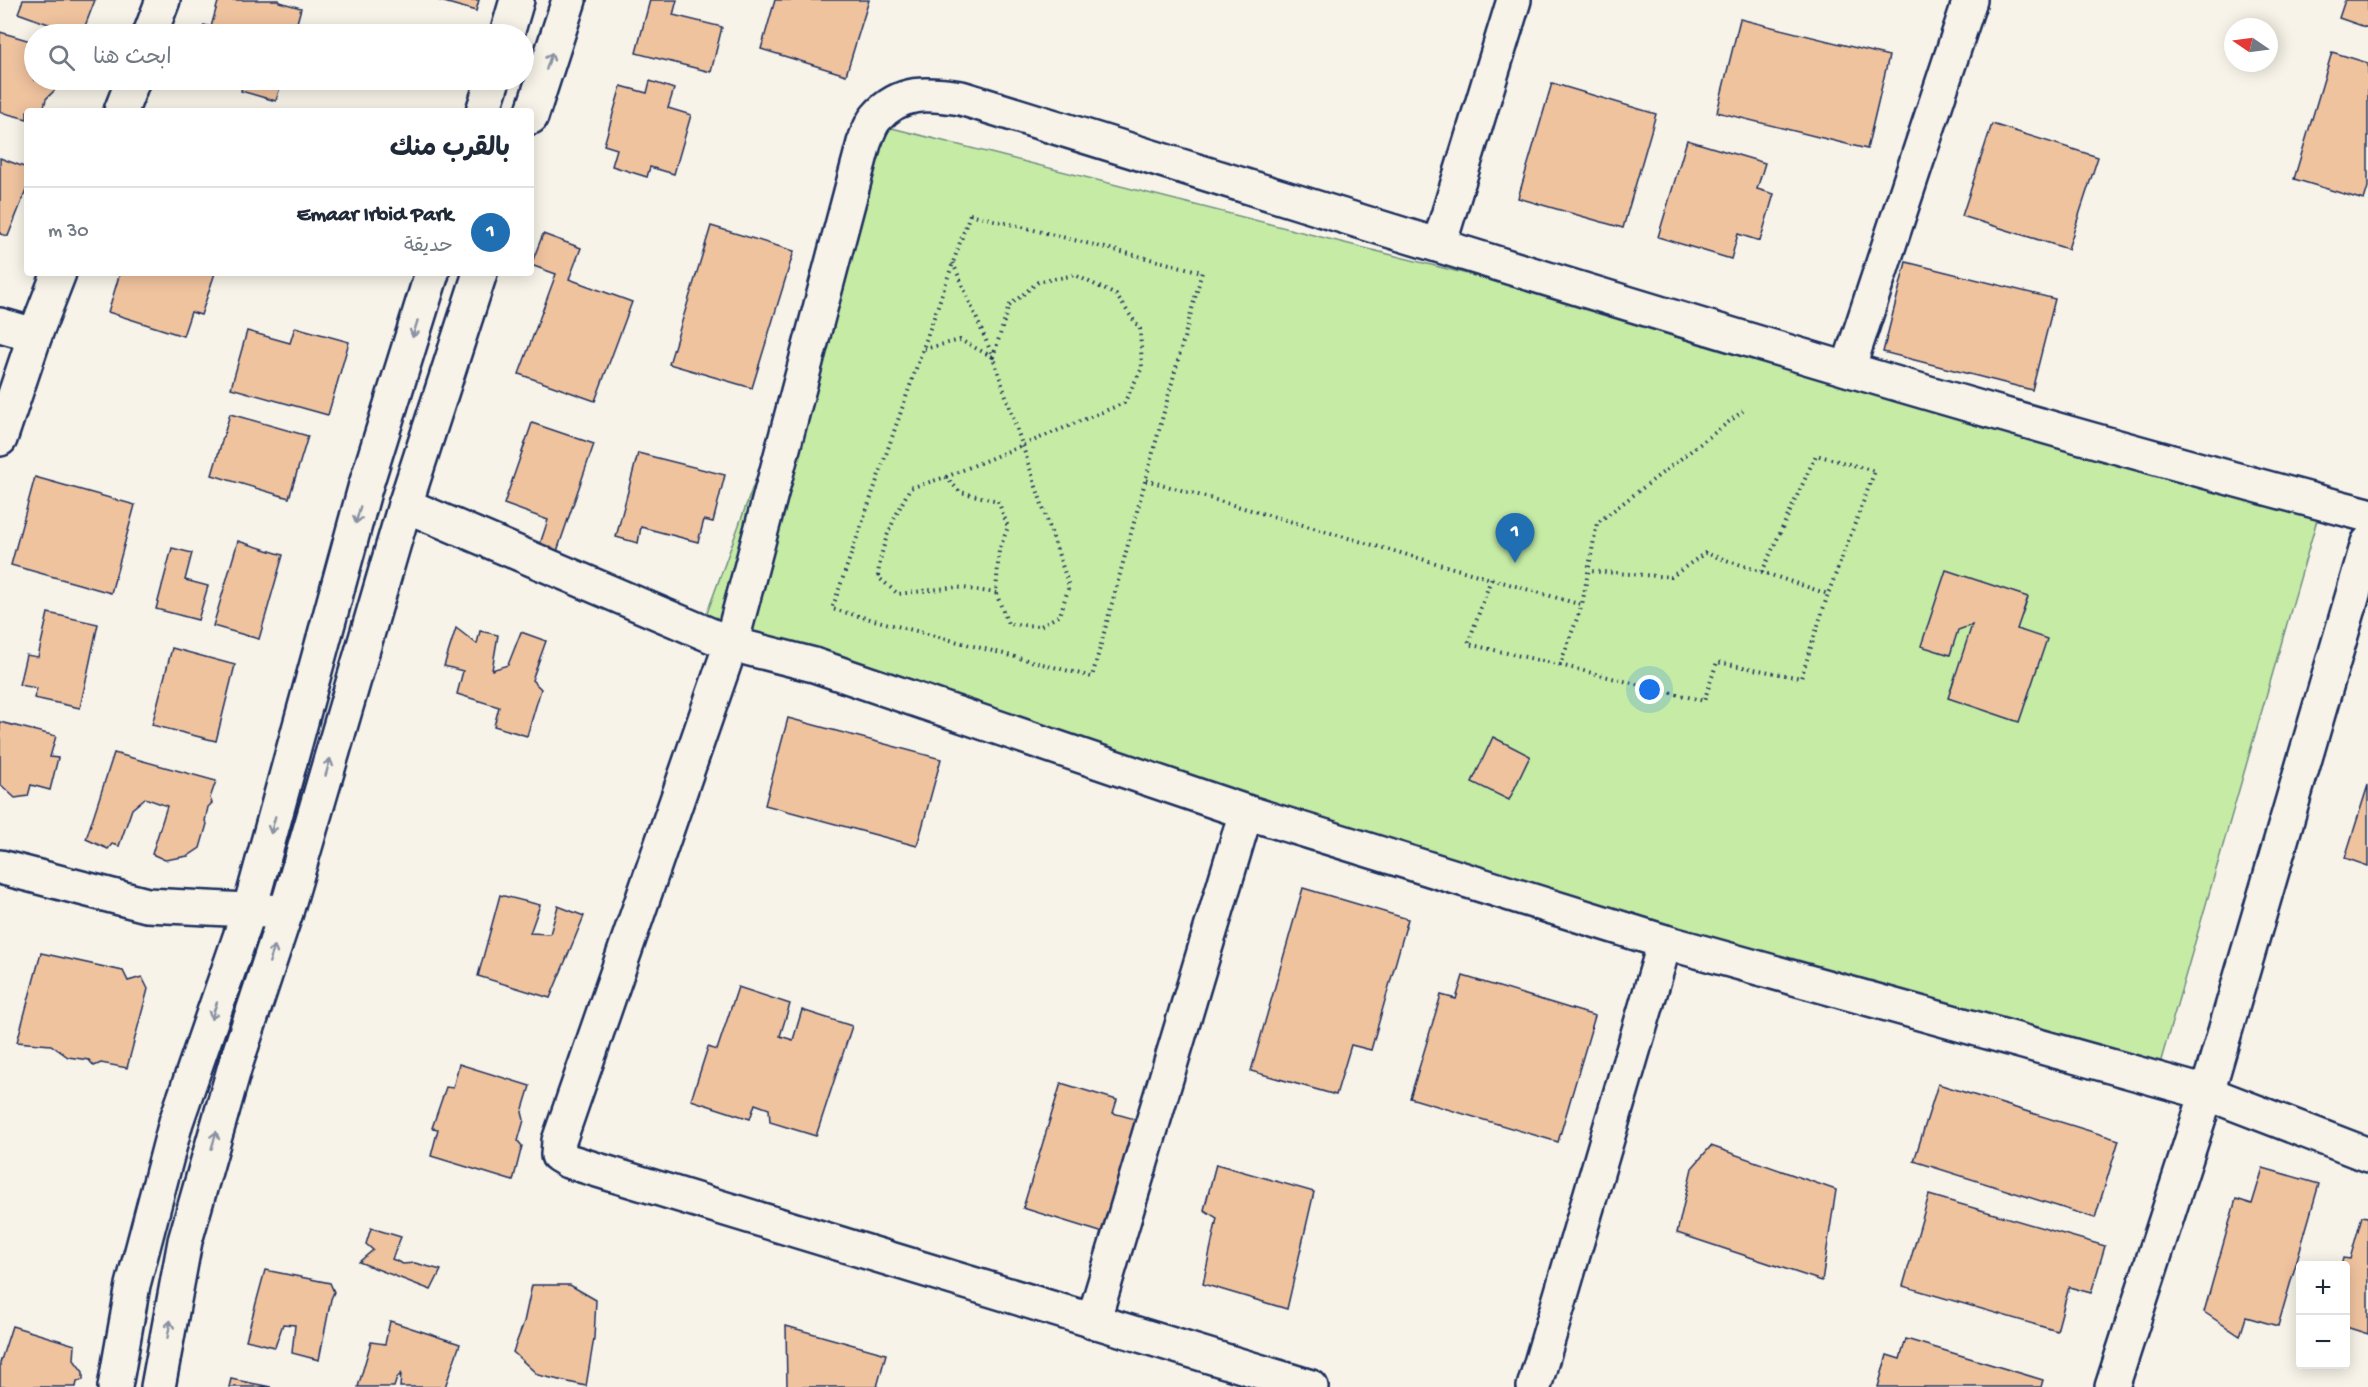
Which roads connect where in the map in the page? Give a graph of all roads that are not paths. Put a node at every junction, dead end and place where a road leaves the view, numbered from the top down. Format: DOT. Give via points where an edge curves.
graph roads {
  1 [pos="163,0"];
  2 [pos="517,0"];
  3 [pos="569,0"];
  4 [pos="1514,0"];
  5 [pos="1970,0"];
  6 [pos="154,24"];
  7 [pos="510,24"];
  8 [pos="129,90"];
  9 [pos="490,90"];
  10 [pos="122,108"];
  11 [pos="484,108"];
  12 [pos="534,108"];
  13 [pos="1439,245"];
  14 [pos="58,276"];
  15 [pos="431,276"];
  16 [pos="479,276"];
  17 [pos="0,325"];
  18 [pos="35,335"];
  19 [pos="1848,369"];
  20 [pos="0,439"];
  21 [pos="405,505"];
  22 [pos="2368,515"];
  23 [pos="2368,543"];
  24 [pos="731,644"];
  25 [pos="1246,812"];
  26 [pos="0,867"];
  27 [pos="250,908"];
  28 [pos="286,912"];
  29 [pos="1665,942"];
  30 [pos="2207,1093"];
  31 [pos="2368,1155"];
  32 [pos="1093,1322"];
  33 [pos="114,1387"];
  34 [pos="158,1387"];
  35 [pos="1311,1387"];
  36 [pos="1534,1387"];
  37 [pos="2112,1387"];
  1 -- 6 [label="street"];
  2 -- 7 [label="street"];
  12 -- 3 [label="street, one-way"];
  4 -- 13 [label="street"];
  5 -- 19 [label="street"];
  8 -- 10 [label="street"];
  9 -- 11 [label="street"];
  13 -- 19 [label="street"];
  13 -- 24 [label="street" via="962,98 929,93 900,98 875,119 864,143"];
  14 -- 18 [label="street"];
  15 -- 27 [label="street, one-way" via="365,489"];
  16 -- 21 [label="street"];
  17 -- 18 [label="street"];
  18 -- 20 [label="street"];
  19 -- 22 [label="street"];
  21 -- 24 [label="street"];
  28 -- 21 [label="street, one-way"];
  23 -- 30 [label="street"];
  24 -- 25 [label="street" via="814,665"];
  24 -- 32 [label="street" via="559,1141 558,1155"];
  25 -- 29 [label="street"];
  25 -- 32 [label="street"];
  26 -- 27 [label="street" via="147,905"];
  27 -- 28 [label="street"];
  27 -- 33 [label="street, one-way" via="176,1122 133,1285"];
  34 -- 28 [label="street, one-way" via="185,1241 235,1066"];
  29 -- 30 [label="street"];
  29 -- 36 [label="street"];
  30 -- 31 [label="street"];
  30 -- 37 [label="street"];
  32 -- 35 [label="street"];
}
